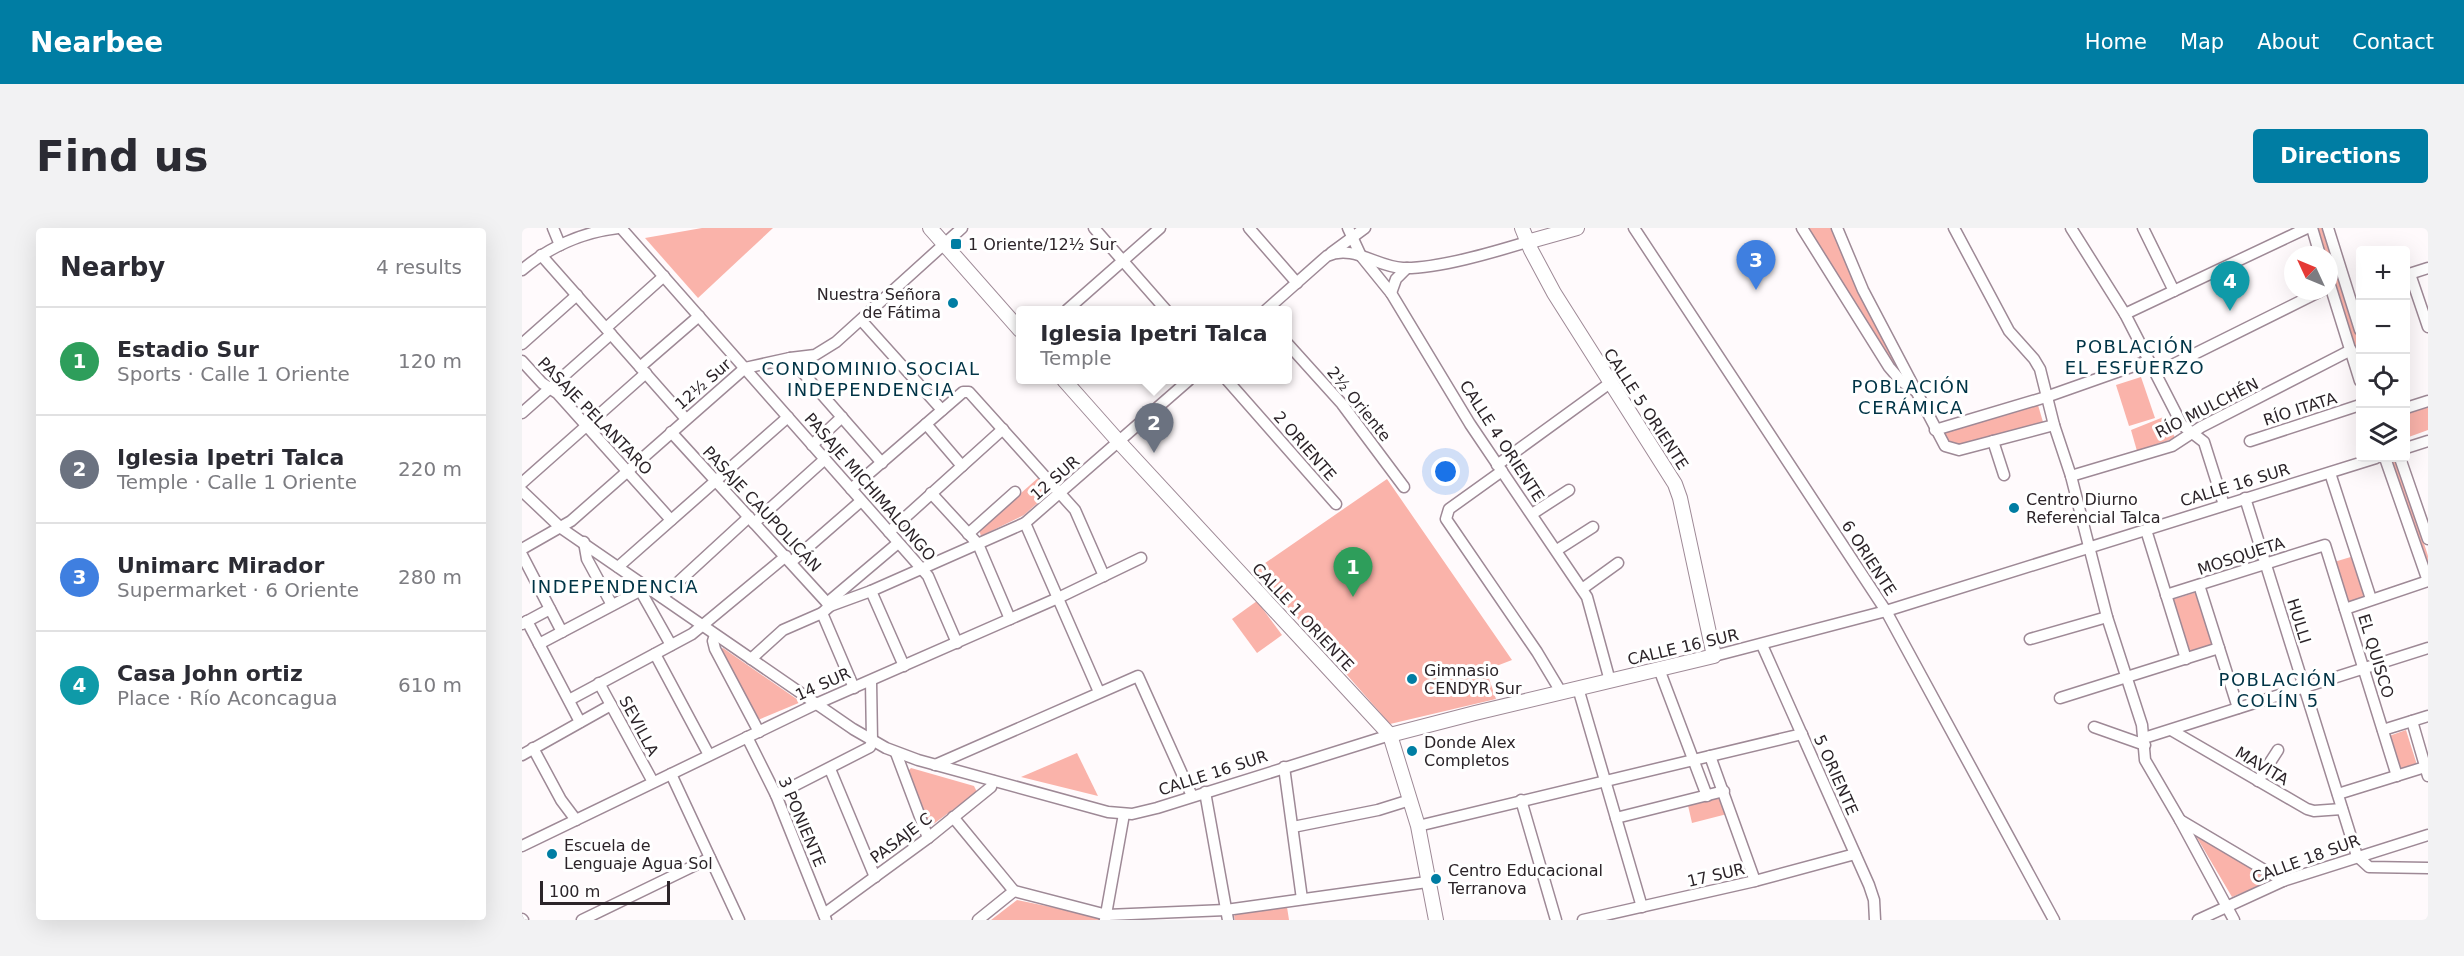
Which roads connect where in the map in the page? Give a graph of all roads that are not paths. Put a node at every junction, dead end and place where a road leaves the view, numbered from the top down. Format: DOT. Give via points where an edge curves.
graph roads {
  1 [pos="553,228"];
  2 [pos="614,228"];
  3 [pos="930,228"];
  4 [pos="962,228"];
  5 [pos="1094,228"];
  6 [pos="1160,228"];
  7 [pos="1249,228"];
  8 [pos="1365,228"];
  9 [pos="1522,228"];
  10 [pos="1577,228"];
  11 [pos="1634,228"];
  12 [pos="1802,228"];
  13 [pos="1837,228"];
  14 [pos="1954,228"];
  15 [pos="2071,228"];
  16 [pos="2330,228"];
  17 [pos="2146,229"];
  18 [pos="2311,230"];
  19 [pos="1350,232"];
  20 [pos="1527,242"];
  21 [pos="944,244"];
  22 [pos="560,245"];
  23 [pos="2317,246"];
  24 [pos="541,255"];
  25 [pos="1327,256"];
  26 [pos="1361,256"];
  27 [pos="1123,261"];
  28 [pos="523,268"];
  29 [pos="1407,268"];
  30 [pos="2428,268"];
  31 [pos="2410,274"];
  32 [pos="664,276"];
  33 [pos="2410,280"];
  34 [pos="1298,283"];
  35 [pos="2356,290"];
  36 [pos="2174,291"];
  37 [pos="2349,292"];
  38 [pos="1391,293"];
  39 [pos="577,295"];
  40 [pos="2301,300"];
  41 [pos="2332,300"];
  42 [pos="1072,306"];
  43 [pos="1162,306"];
  44 [pos="1271,306"];
  45 [pos="2125,314"];
  46 [pos="2356,314"];
  47 [pos="699,316"];
  48 [pos="861,320"];
  49 [pos="1016,325"];
  50 [pos="2428,327"];
  51 [pos="608,331"];
  52 [pos="522,344"];
  53 [pos="1292,348"];
  54 [pos="2351,350"];
  55 [pos="790,358"];
  56 [pos="522,361"];
  57 [pos="2148,361"];
  58 [pos="2356,366"];
  59 [pos="745,368"];
  60 [pos="643,370"];
  61 [pos="2156,373"];
  62 [pos="1610,383"];
  63 [pos="1068,384"];
  64 [pos="1184,384"];
  65 [pos="1231,384"];
  66 [pos="549,388"];
  67 [pos="1917,392"];
  68 [pos="2046,397"];
  69 [pos="2428,401"];
  70 [pos="2356,407"];
  71 [pos="2410,407"];
  72 [pos="942,410"];
  73 [pos="522,412"];
  74 [pos="788,417"];
  75 [pos="842,417"];
  76 [pos="687,418"];
  77 [pos="926,424"];
  78 [pos="586,425"];
  79 [pos="2054,425"];
  80 [pos="1003,429"];
  81 [pos="1935,430"];
  82 [pos="671,432"];
  83 [pos="2192,434"];
  84 [pos="1993,441"];
  85 [pos="2250,441"];
  86 [pos="2428,441"];
  87 [pos="1119,442"];
  88 [pos="812,445"];
  89 [pos="2410,447"];
  90 [pos="825,459"];
  91 [pos="2363,462"];
  92 [pos="2387,462"];
  93 [pos="2401,462"];
  94 [pos="882,463"];
  95 [pos="962,466"];
  96 [pos="1499,468"];
  97 [pos="627,471"];
  98 [pos="2330,472"];
  99 [pos="2004,475"];
  100 [pos="2071,476"];
  101 [pos="715,481"];
  102 [pos="522,483"];
  103 [pos="1404,487"];
  104 [pos="851,489"];
  105 [pos="1569,490"];
  106 [pos="522,491"];
  107 [pos="1015,492"];
  108 [pos="931,493"];
  109 [pos="1060,494"];
  110 [pos="2246,498"];
  111 [pos="861,501"];
  112 [pos="1336,504"];
  113 [pos="2224,505"];
  114 [pos="1532,514"];
  115 [pos="671,520"];
  116 [pos="752,520"];
  117 [pos="1025,523"];
  118 [pos="1593,527"];
  119 [pos="561,528"];
  120 [pos="2146,530"];
  121 [pos="889,532"];
  122 [pos="968,534"];
  123 [pos="2428,539"];
  124 [pos="584,542"];
  125 [pos="898,543"];
  126 [pos="978,544"];
  127 [pos="2325,545"];
  128 [pos="2089,547"];
  129 [pos="522,549"];
  130 [pos="1557,550"];
  131 [pos="2424,554"];
  132 [pos="522,555"];
  133 [pos="1141,558"];
  134 [pos="788,559"];
  135 [pos="1618,563"];
  136 [pos="2266,564"];
  137 [pos="618,567"];
  138 [pos="922,569"];
  139 [pos="1104,576"];
  140 [pos="2428,581"];
  141 [pos="2199,585"];
  142 [pos="644,589"];
  143 [pos="1582,589"];
  144 [pos="871,591"];
  145 [pos="2166,595"];
  146 [pos="662,597"];
  147 [pos="1058,598"];
  148 [pos="2371,599"];
  149 [pos="612,605"];
  150 [pos="826,607"];
  151 [pos="550,609"];
  152 [pos="2345,609"];
  153 [pos="1886,611"];
  154 [pos="2107,617"];
  155 [pos="1010,619"];
  156 [pos="524,622"];
  157 [pos="703,626"];
  158 [pos="562,632"];
  159 [pos="715,635"];
  160 [pos="2031,639"];
  161 [pos="957,643"];
  162 [pos="539,644"];
  163 [pos="671,645"];
  164 [pos="1762,645"];
  165 [pos="2219,648"];
  166 [pos="2428,648"];
  167 [pos="655,654"];
  168 [pos="1714,656"];
  169 [pos="2186,658"];
  170 [pos="751,659"];
  171 [pos="904,666"];
  172 [pos="1659,669"];
  173 [pos="2364,669"];
  174 [pos="2127,677"];
  175 [pos="871,681"];
  176 [pos="1610,681"];
  177 [pos="599,683"];
  178 [pos="2304,687"];
  179 [pos="854,688"];
  180 [pos="1578,688"];
  181 [pos="1099,692"];
  182 [pos="1561,692"];
  183 [pos="2060,698"];
  184 [pos="569,700"];
  185 [pos="816,704"];
  186 [pos="611,705"];
  187 [pos="2238,708"];
  188 [pos="2428,716"];
  189 [pos="2412,721"];
  190 [pos="580,722"];
  191 [pos="2094,727"];
  192 [pos="2171,730"];
  193 [pos="2383,730"];
  194 [pos="759,732"];
  195 [pos="1802,734"];
  196 [pos="1390,735"];
  197 [pos="747,737"];
  198 [pos="872,741"];
  199 [pos="2145,742"];
  200 [pos="526,750"];
  201 [pos="2278,750"];
  202 [pos="896,753"];
  203 [pos="709,755"];
  204 [pos="1710,756"];
  205 [pos="1693,760"];
  206 [pos="935,765"];
  207 [pos="1284,767"];
  208 [pos="830,769"];
  209 [pos="2426,772"];
  210 [pos="670,774"];
  211 [pos="2397,776"];
  212 [pos="993,781"];
  213 [pos="1605,781"];
  214 [pos="2258,781"];
  215 [pos="653,783"];
  216 [pos="1724,791"];
  217 [pos="1205,792"];
  218 [pos="2338,794"];
  219 [pos="776,795"];
  220 [pos="1192,796"];
  221 [pos="1707,796"];
  222 [pos="1410,800"];
  223 [pos="1521,800"];
  224 [pos="2342,808"];
  225 [pos="1124,814"];
  226 [pos="953,817"];
  227 [pos="1616,818"];
  228 [pos="576,820"];
  229 [pos="2180,820"];
  230 [pos="1418,826"];
  231 [pos="1293,827"];
  232 [pos="2428,835"];
  233 [pos="928,838"];
  234 [pos="522,846"];
  235 [pos="1855,854"];
  236 [pos="2357,856"];
  237 [pos="710,858"];
  238 [pos="2428,868"];
  239 [pos="875,877"];
  240 [pos="1755,881"];
  241 [pos="2283,881"];
  242 [pos="1427,882"];
  243 [pos="1014,891"];
  244 [pos="1302,900"];
  245 [pos="2227,906"];
  246 [pos="1642,907"];
  247 [pos="604,909"];
  248 [pos="1227,915"];
  249 [pos="825,917"];
  250 [pos="1106,917"];
  251 [pos="582,920"];
  252 [pos="609,920"];
  253 [pos="740,920"];
  254 [pos="978,920"];
  255 [pos="1436,920"];
  256 [pos="1556,920"];
  257 [pos="1583,920"];
  258 [pos="1875,920"];
  259 [pos="2054,920"];
  260 [pos="2198,920"];
  261 [pos="2234,920"];
  1 -- 22 [label="street"];
  2 -- 22 [label="street"];
  2 -- 32 [label="street, PASAJE MICHIMALONGO"];
  3 -- 21 [label="main road"];
  4 -- 21 [label="street, 12½ Sur"];
  5 -- 27 [label="street"];
  6 -- 27 [label="street"];
  7 -- 34 [label="street"];
  8 -- 19 [label="street"];
  9 -- 20 [label="main road, CALLE 5 ORIENTE"];
  10 -- 20 [label="main road"];
  11 -- 153 [label="street, 6 ORIENTE"];
  12 -- 67 [label="street" via="1889,367"];
  13 -- 67 [label="street" via="1863,290"];
  14 -- 68 [label="street" via="2009,331 2037,364"];
  15 -- 45 [label="street"];
  16 -- 18 [label="street"];
  16 -- 37 [label="street"];
  17 -- 36 [label="street"];
  18 -- 23 [label="street"];
  18 -- 36 [label="street"];
  19 -- 25 [label="street"];
  19 -- 26 [label="street, CALLE 4 ORIENTE"];
  20 -- 29 [label="street"];
  20 -- 62 [label="main road, CALLE 5 ORIENTE"];
  21 -- 48 [label="street, 12½ Sur"];
  21 -- 49 [label="main road"];
  22 -- 24 [label="street"];
  24 -- 28 [label="street"];
  24 -- 39 [label="street"];
  25 -- 26 [label="street" via="1342,252"];
  25 -- 34 [label="street"];
  26 -- 29 [label="street"];
  26 -- 38 [label="street, CALLE 4 ORIENTE"];
  27 -- 42 [label="street"];
  27 -- 43 [label="street"];
  29 -- 38 [label="street" via="1396,279"];
  30 -- 31 [label="street"];
  32 -- 47 [label="street, PASAJE MICHIMALONGO"];
  32 -- 51 [label="street"];
  33 -- 50 [label="street"];
  34 -- 44 [label="street"];
  35 -- 37 [label="street"];
  36 -- 45 [label="street"];
  37 -- 46 [label="street"];
  38 -- 96 [label="street, CALLE 4 ORIENTE"];
  39 -- 51 [label="street"];
  39 -- 52 [label="street"];
  40 -- 61 [label="street"];
  41 -- 54 [label="street"];
  45 -- 57 [label="street"];
  47 -- 59 [label="street, PASAJE MICHIMALONGO"];
  47 -- 60 [label="street"];
  48 -- 55 [label="street, 12½ Sur" via="823,352"];
  48 -- 72 [label="street"];
  51 -- 60 [label="street"];
  51 -- 66 [label="street"];
  53 -- 103 [label="street, 2½ Oriente" via="1353,417"];
  54 -- 58 [label="street"];
  54 -- 83 [label="street, RÍO MULCHÉN"];
  55 -- 59 [label="street, 12½ Sur"];
  55 -- 75 [label="street"];
  56 -- 66 [label="street, PASAJE PELANTARO"];
  57 -- 61 [label="street"];
  57 -- 68 [label="street"];
  59 -- 74 [label="street, PASAJE MICHIMALONGO"];
  59 -- 76 [label="street, 12½ Sur"];
  60 -- 76 [label="street"];
  60 -- 78 [label="street"];
  61 -- 83 [label="street" via="2178,419"];
  62 -- 96 [label="street"];
  62 -- 168 [label="main road, CALLE 5 ORIENTE" via="1678,492"];
  63 -- 87 [label="main road, CALLE 1 ORIENTE"];
  64 -- 87 [label="street, 12 SUR"];
  65 -- 112 [label="street, 2 ORIENTE"];
  66 -- 73 [label="street"];
  66 -- 78 [label="street, PASAJE PELANTARO"];
  67 -- 81 [label="street"];
  68 -- 79 [label="street"];
  68 -- 81 [label="street"];
  69 -- 71 [label="street"];
  70 -- 85 [label="street, RÍO ITATA"];
  72 -- 77 [label="street"];
  72 -- 80 [label="street" via="966,391"];
  74 -- 88 [label="street, PASAJE MICHIMALONGO"];
  74 -- 101 [label="street"];
  75 -- 88 [label="street"];
  75 -- 94 [label="street"];
  76 -- 82 [label="street, 12½ Sur"];
  77 -- 94 [label="street"];
  77 -- 95 [label="street"];
  78 -- 97 [label="street, PASAJE PELANTARO"];
  78 -- 102 [label="street"];
  79 -- 84 [label="street"];
  79 -- 100 [label="street"];
  80 -- 95 [label="street"];
  80 -- 109 [label="street"];
  81 -- 84 [label="street" via="1945,446 1959,450"];
  82 -- 97 [label="street, 12½ Sur"];
  82 -- 101 [label="street, PASAJE CAUPOLICÁN"];
  83 -- 100 [label="street, RÍO MULCHÉN" via="2172,446"];
  83 -- 113 [label="street" via="2207,450"];
  84 -- 99 [label="street"];
  86 -- 89 [label="street"];
  87 -- 109 [label="street, 12 SUR"];
  87 -- 196 [label="main road, CALLE 1 ORIENTE"];
  88 -- 90 [label="street, PASAJE MICHIMALONGO"];
  90 -- 104 [label="street, PASAJE MICHIMALONGO"];
  90 -- 116 [label="street"];
  91 -- 98 [label="street, CALLE 16 SUR"];
  92 -- 131 [label="street"];
  93 -- 123 [label="street"];
  94 -- 104 [label="street"];
  95 -- 108 [label="street"];
  96 -- 114 [label="street, CALLE 4 ORIENTE"];
  96 -- 182 [label="street" via="1451,507 1446,519"];
  97 -- 115 [label="street, PASAJE PELANTARO"];
  97 -- 119 [label="street, 12½ Sur"];
  98 -- 110 [label="street, CALLE 16 SUR"];
  98 -- 148 [label="street"];
  100 -- 128 [label="street"];
  101 -- 115 [label="street"];
  101 -- 116 [label="street, PASAJE CAUPOLICÁN"];
  104 -- 111 [label="street, PASAJE MICHIMALONGO"];
  105 -- 114 [label="street"];
  106 -- 119 [label="street, CALLE 16 SUR"];
  107 -- 122 [label="street"];
  108 -- 121 [label="street"];
  108 -- 122 [label="street"];
  109 -- 117 [label="street, 12 SUR"];
  109 -- 139 [label="street" via="1075,510"];
  110 -- 113 [label="street, CALLE 16 SUR"];
  110 -- 136 [label="street, HULLI"];
  111 -- 121 [label="street, PASAJE MICHIMALONGO"];
  111 -- 134 [label="street"];
  113 -- 120 [label="street, CALLE 16 SUR"];
  114 -- 130 [label="street, CALLE 4 ORIENTE"];
  115 -- 137 [label="street"];
  116 -- 134 [label="street, PASAJE CAUPOLICÁN"];
  116 -- 146 [label="street"];
  117 -- 126 [label="street, 12 SUR"];
  117 -- 147 [label="street"];
  118 -- 130 [label="street"];
  119 -- 124 [label="street, CALLE 16 SUR"];
  119 -- 129 [label="street, 12½ Sur"];
  120 -- 128 [label="street, CALLE 16 SUR"];
  120 -- 145 [label="street"];
  121 -- 125 [label="street, PASAJE MICHIMALONGO"];
  122 -- 126 [label="street"];
  124 -- 137 [label="street, CALLE 16 SUR"];
  124 -- 149 [label="street" via="587,559"];
  125 -- 138 [label="street, PASAJE MICHIMALONGO"];
  125 -- 150 [label="street"];
  126 -- 138 [label="street, 12 SUR"];
  126 -- 155 [label="street"];
  127 -- 136 [label="street, MOSQUETA"];
  127 -- 152 [label="street, EL QUISCO"];
  128 -- 153 [label="street, CALLE 16 SUR"];
  128 -- 154 [label="street"];
  130 -- 143 [label="street, CALLE 4 ORIENTE"];
  131 -- 140 [label="street"];
  132 -- 151 [label="street"];
  133 -- 139 [label="street, 14 SUR"];
  134 -- 150 [label="street, PASAJE CAUPOLICÁN"];
  134 -- 157 [label="street"];
  135 -- 143 [label="street"];
  136 -- 141 [label="street, MOSQUETA"];
  136 -- 178 [label="street, HULLI"];
  137 -- 142 [label="street, CALLE 16 SUR"];
  138 -- 144 [label="street, 12 SUR"];
  138 -- 161 [label="street, PASAJE MICHIMALONGO"];
  139 -- 147 [label="street, 14 SUR"];
  140 -- 148 [label="street"];
  141 -- 145 [label="street, MOSQUETA"];
  141 -- 165 [label="street"];
  142 -- 146 [label="street, CALLE 16 SUR"];
  142 -- 149 [label="street"];
  142 -- 163 [label="street"];
  143 -- 176 [label="street, CALLE 4 ORIENTE"];
  144 -- 150 [label="street, 12 SUR"];
  144 -- 171 [label="street"];
  145 -- 169 [label="street"];
  146 -- 157 [label="street, CALLE 16 SUR"];
  147 -- 155 [label="street, 14 SUR"];
  147 -- 181 [label="street"];
  148 -- 152 [label="street"];
  149 -- 158 [label="street"];
  150 -- 170 [label="street" via="783,630"];
  150 -- 179 [label="street, PASAJE CAUPOLICÁN"];
  151 -- 156 [label="street"];
  151 -- 158 [label="street"];
  152 -- 173 [label="street, EL QUISCO"];
  153 -- 164 [label="street, CALLE 16 SUR"];
  153 -- 259 [label="street, 6 ORIENTE"];
  154 -- 160 [label="street"];
  154 -- 174 [label="street"];
  155 -- 161 [label="street, 14 SUR"];
  156 -- 162 [label="street"];
  157 -- 159 [label="street, CALLE 16 SUR"];
  157 -- 163 [label="street"];
  158 -- 162 [label="street"];
  159 -- 170 [label="street, CALLE 16 SUR"];
  159 -- 194 [label="street" via="715,649"];
  161 -- 171 [label="street, 14 SUR"];
  162 -- 184 [label="street"];
  163 -- 167 [label="street"];
  164 -- 168 [label="street, CALLE 16 SUR"];
  164 -- 195 [label="street, 5 ORIENTE"];
  165 -- 169 [label="street"];
  165 -- 187 [label="street"];
  166 -- 173 [label="street"];
  167 -- 177 [label="street"];
  167 -- 203 [label="street"];
  168 -- 172 [label="main road, CALLE 16 SUR"];
  169 -- 174 [label="street"];
  170 -- 185 [label="street, CALLE 16 SUR"];
  171 -- 175 [label="street, 14 SUR"];
  172 -- 176 [label="main road, CALLE 16 SUR"];
  172 -- 205 [label="street"];
  173 -- 178 [label="street"];
  173 -- 193 [label="street, EL QUISCO"];
  174 -- 183 [label="street"];
  174 -- 199 [label="street"];
  175 -- 179 [label="street, 14 SUR"];
  175 -- 198 [label="street"];
  176 -- 180 [label="main road, CALLE 16 SUR"];
  177 -- 184 [label="street"];
  177 -- 186 [label="street, SEVILLA"];
  178 -- 187 [label="street"];
  178 -- 218 [label="street, HULLI"];
  179 -- 185 [label="street, 14 SUR"];
  180 -- 182 [label="main road, CALLE 16 SUR"];
  180 -- 213 [label="street"];
  181 -- 206 [label="street"];
  181 -- 220 [label="street" via="1138,676"];
  182 -- 196 [label="main road, CALLE 16 SUR"];
  184 -- 190 [label="street"];
  185 -- 194 [label="street, 14 SUR"];
  185 -- 198 [label="street, CALLE 16 SUR"];
  186 -- 190 [label="street"];
  186 -- 215 [label="street, SEVILLA"];
  187 -- 192 [label="street"];
  188 -- 189 [label="street"];
  189 -- 193 [label="street"];
  189 -- 209 [label="street"];
  190 -- 200 [label="street"];
  191 -- 199 [label="street"];
  192 -- 199 [label="street"];
  192 -- 214 [label="street, MAVITA"];
  193 -- 211 [label="street, EL QUISCO"];
  194 -- 197 [label="street, 14 SUR"];
  195 -- 204 [label="street"];
  195 -- 235 [label="street, 5 ORIENTE"];
  196 -- 207 [label="street, CALLE 16 SUR"];
  196 -- 222 [label="main road, CALLE 1 ORIENTE"];
  197 -- 203 [label="street, 14 SUR"];
  197 -- 219 [label="street, 3 PONIENTE"];
  198 -- 202 [label="street, CALLE 16 SUR"];
  198 -- 208 [label="street" via="865,751"];
  199 -- 229 [label="street" via="2147,766"];
  200 -- 228 [label="street"];
  201 -- 214 [label="street"];
  202 -- 206 [label="street, CALLE 16 SUR"];
  202 -- 233 [label="street"];
  203 -- 210 [label="street, 14 SUR"];
  204 -- 205 [label="street"];
  204 -- 216 [label="street"];
  205 -- 213 [label="street"];
  205 -- 221 [label="street"];
  206 -- 212 [label="street, CALLE 16 SUR"];
  207 -- 217 [label="street, CALLE 16 SUR"];
  207 -- 231 [label="street"];
  208 -- 219 [label="street"];
  208 -- 239 [label="street"];
  209 -- 211 [label="street"];
  210 -- 215 [label="street, 14 SUR"];
  210 -- 237 [label="street"];
  211 -- 218 [label="street"];
  212 -- 225 [label="street, CALLE 16 SUR"];
  212 -- 226 [label="street, PASAJE C" via="991,787"];
  213 -- 223 [label="street"];
  213 -- 227 [label="street"];
  214 -- 224 [label="street, MAVITA" via="2310,811"];
  215 -- 228 [label="street, 14 SUR"];
  216 -- 221 [label="street"];
  216 -- 240 [label="street"];
  217 -- 220 [label="street, CALLE 16 SUR"];
  217 -- 248 [label="street"];
  218 -- 224 [label="street, HULLI"];
  219 -- 249 [label="street, 3 PONIENTE"];
  220 -- 225 [label="street, CALLE 16 SUR" via="1148,811"];
  221 -- 227 [label="street"];
  222 -- 230 [label="main road, CALLE 1 ORIENTE"];
  222 -- 231 [label="street"];
  223 -- 230 [label="street"];
  223 -- 256 [label="street"];
  224 -- 236 [label="street, HULLI"];
  225 -- 250 [label="street"];
  226 -- 233 [label="street, PASAJE C"];
  226 -- 243 [label="street"];
  227 -- 246 [label="street"];
  228 -- 234 [label="street, 14 SUR"];
  229 -- 241 [label="street"];
  229 -- 245 [label="street"];
  230 -- 242 [label="main road, CALLE 1 ORIENTE"];
  231 -- 244 [label="street"];
  232 -- 236 [label="street, CALLE 18 SUR"];
  233 -- 239 [label="street, PASAJE C"];
  235 -- 240 [label="street, 17 SUR"];
  235 -- 258 [label="street, 5 ORIENTE" via="1872,893"];
  236 -- 238 [label="street" via="2368,867"];
  236 -- 241 [label="street, CALLE 18 SUR"];
  237 -- 247 [label="street"];
  237 -- 253 [label="street"];
  239 -- 249 [label="street, PASAJE C"];
  240 -- 246 [label="street, 17 SUR"];
  241 -- 245 [label="street, CALLE 18 SUR"];
  242 -- 244 [label="street"];
  242 -- 255 [label="main road, CALLE 1 ORIENTE"];
  243 -- 250 [label="street"];
  243 -- 254 [label="street"];
  244 -- 248 [label="street"];
  245 -- 260 [label="street, CALLE 18 SUR"];
  245 -- 261 [label="street"];
  246 -- 257 [label="street, 17 SUR"];
  247 -- 251 [label="street"];
  247 -- 252 [label="street"];
  248 -- 250 [label="street"];
}
